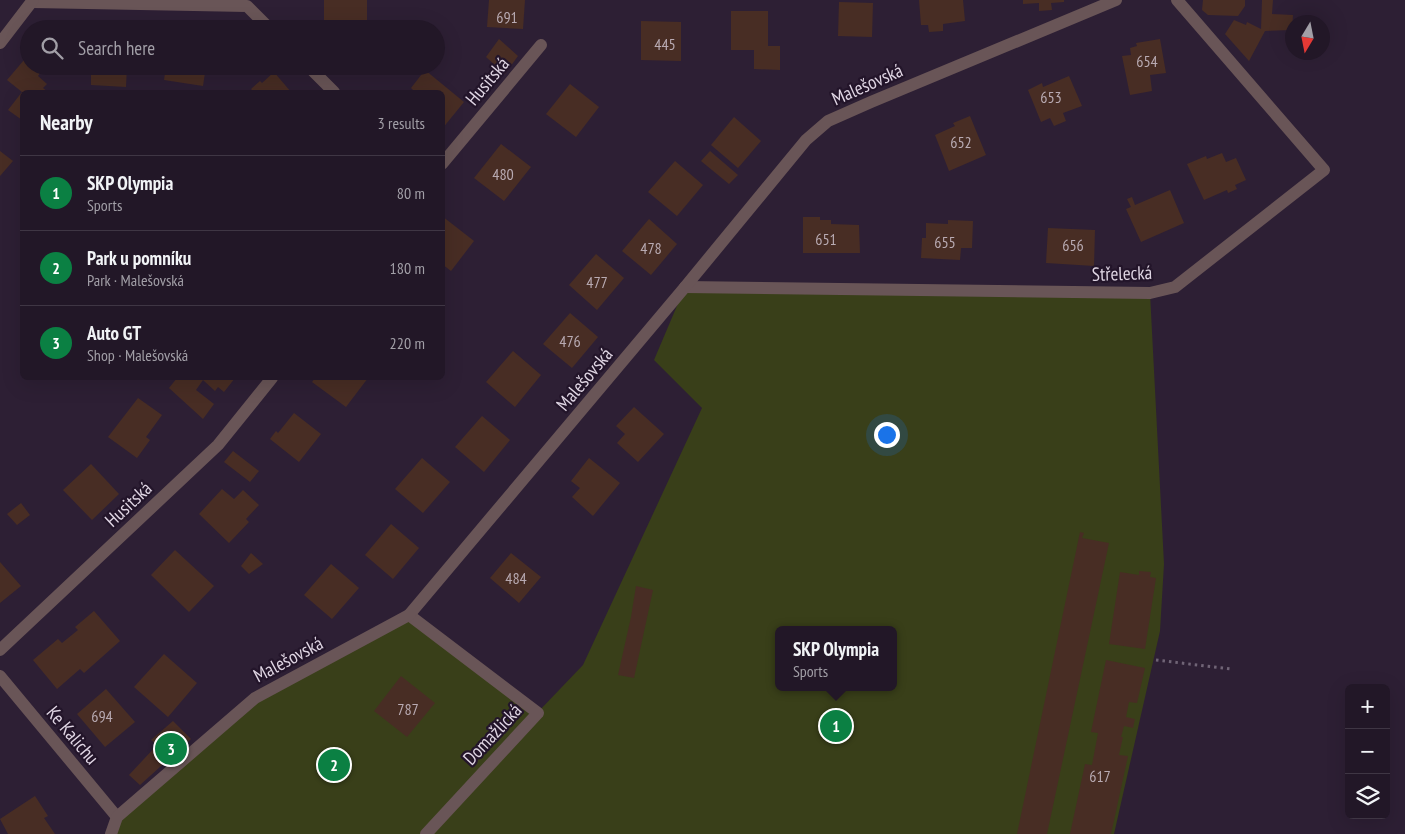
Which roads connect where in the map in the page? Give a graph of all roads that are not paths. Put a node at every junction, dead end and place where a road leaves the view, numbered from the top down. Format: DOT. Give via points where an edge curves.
graph roads {
  1 [pos="1116,0"];
  2 [pos="1176,0"];
  3 [pos="33,1"];
  4 [pos="261,20"];
  5 [pos="0,43"];
  6 [pos="541,45"];
  7 [pos="317,75"];
  8 [pos="332,90"];
  9 [pos="445,160"];
  10 [pos="686,288"];
  11 [pos="270,380"];
  12 [pos="409,615"];
  13 [pos="0,650"];
  14 [pos="0,676"];
  15 [pos="117,817"];
  16 [pos="111,834"];
  17 [pos="426,834"];
  1 -- 10 [label="street, Malešovská" via="828,122 806,140"];
  2 -- 10 [label="street, Střelecká" via="1324,170 1175,287 1150,293"];
  3 -- 4 [label="street" via="247,6"];
  3 -- 5 [label="street"];
  6 -- 9 [label="street, Husitská"];
  7 -- 8 [label="street"];
  10 -- 12 [label="street, Malešovská"];
  11 -- 13 [label="street, Husitská" via="218,444"];
  12 -- 15 [label="street, Malešovská" via="255,698"];
  12 -- 17 [label="street, Domažlická" via="538,713"];
  14 -- 15 [label="street, Ke Kalichu"];
  15 -- 16 [label="street, Malešovská"];
}
